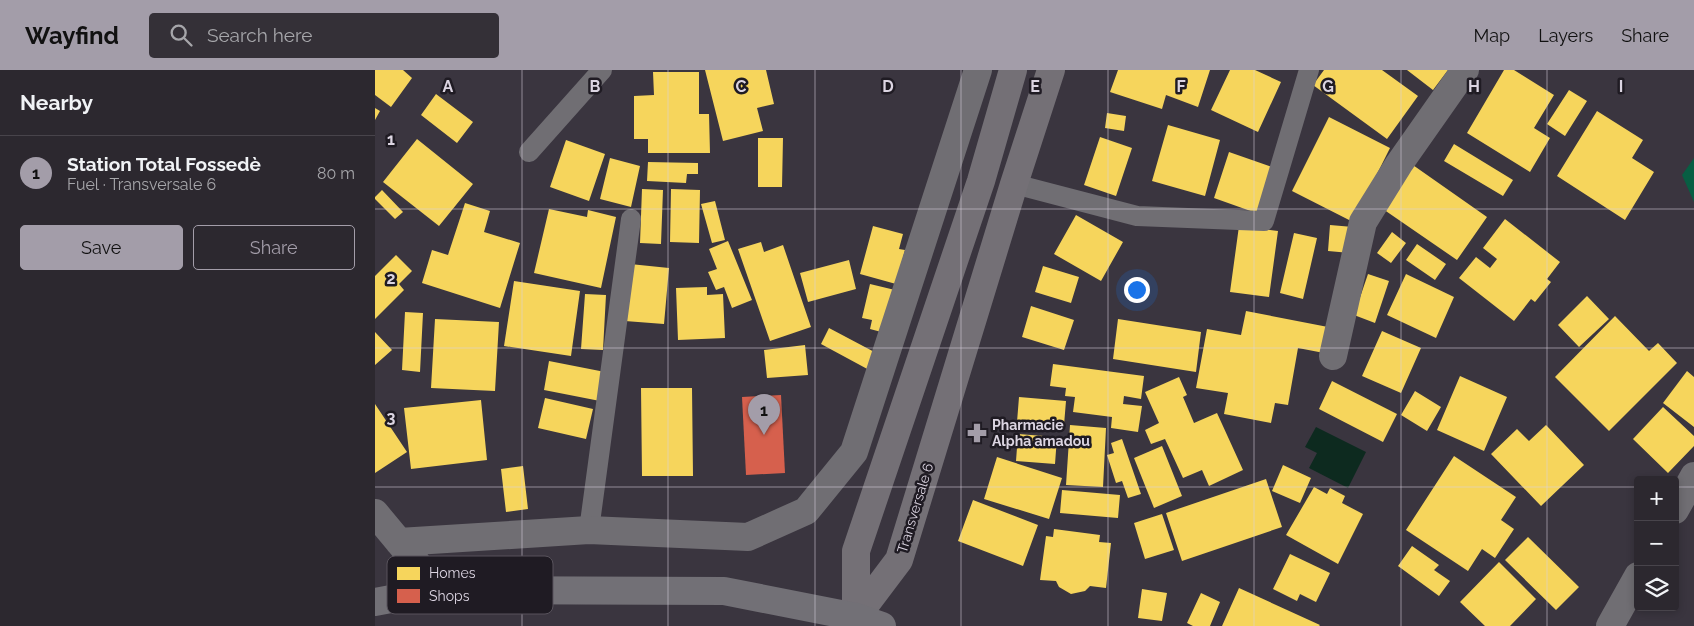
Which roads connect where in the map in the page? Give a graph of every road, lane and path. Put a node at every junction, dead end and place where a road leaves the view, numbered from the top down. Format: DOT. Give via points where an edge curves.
graph roads {
  1 [pos="601,70"];
  2 [pos="978,70"];
  3 [pos="1013,70"];
  4 [pos="1051,70"];
  5 [pos="1309,70"];
  6 [pos="1465,70"];
  7 [pos="529,152"];
  8 [pos="1014,184"];
  9 [pos="631,219"];
  10 [pos="1333,356"];
  11 [pos="1694,476"];
  12 [pos="1679,503"];
  13 [pos="375,513"];
  14 [pos="589,530"];
  15 [pos="399,542"];
  16 [pos="411,556"];
  17 [pos="1634,583"];
  18 [pos="553,590"];
  19 [pos="855,622"];
  20 [pos="882,626"];
  21 [pos="1610,626"];
  1 -- 7 [label="lane"];
  2 -- 14 [label="street" via="854,452 806,511 748,537"];
  3 -- 19 [label="main road" via="981,181 856,551"];
  4 -- 8 [label="main road, Transversale 6"];
  5 -- 8 [label="lane" via="1264,221 1137,216"];
  6 -- 10 [label="street" via="1363,222"];
  8 -- 19 [label="main road, Transversale 6" via="899,560"];
  9 -- 14 [label="lane"];
  11 -- 12 [label="street"];
  13 -- 15 [label="street"];
  14 -- 15 [label="street"];
  15 -- 16 [label="street"];
  17 -- 21 [label="street"];
  18 -- 19 [label="main road" via="724,591"];
  19 -- 20 [label="main road"];
}
